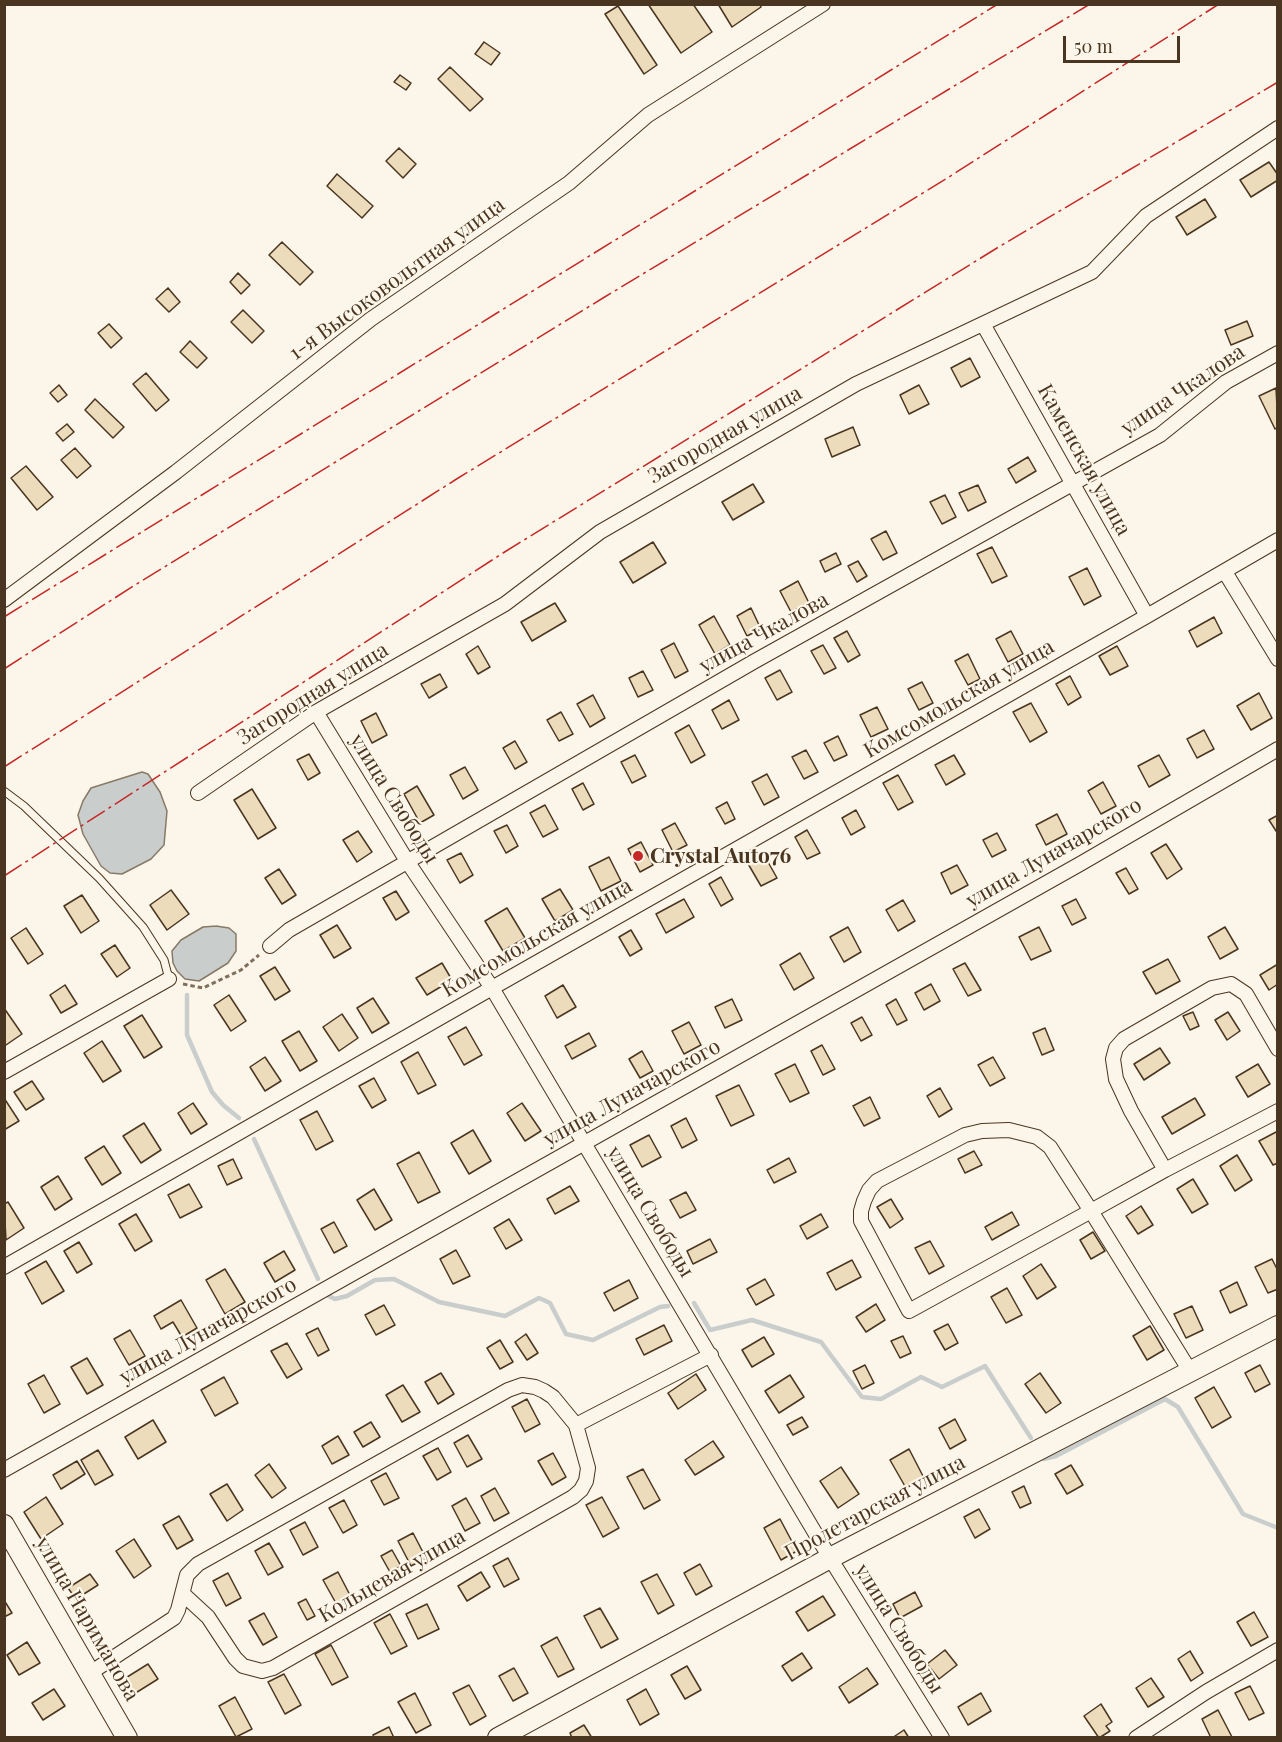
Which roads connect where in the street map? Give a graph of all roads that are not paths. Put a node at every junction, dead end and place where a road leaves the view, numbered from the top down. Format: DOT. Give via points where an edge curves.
graph roads {
  1 [pos="823,4"];
  2 [pos="1278,128"];
  3 [pos="982,324"];
  4 [pos="1278,353"];
  5 [pos="1074,484"];
  6 [pos="1278,540"];
  7 [pos="1225,572"];
  8 [pos="4,600"];
  9 [pos="1147,616"];
  10 [pos="1278,659"];
  11 [pos="316,712"];
  12 [pos="1278,748"];
  13 [pos="4,791"];
  14 [pos="198,793"];
  15 [pos="407,861"];
  16 [pos="270,946"];
  17 [pos="169,979"];
  18 [pos="492,988"];
  19 [pos="1278,1049"];
  20 [pos="4,1072"];
  21 [pos="1278,1111"];
  22 [pos="585,1143"];
  23 [pos="1165,1170"];
  24 [pos="1091,1210"];
  25 [pos="4,1267"];
  26 [pos="1278,1326"];
  27 [pos="711,1355"];
  28 [pos="1190,1371"];
  29 [pos="576,1425"];
  30 [pos="4,1470"];
  31 [pos="4,1526"];
  32 [pos="830,1558"];
  33 [pos="183,1594"];
  34 [pos="1278,1650"];
  35 [pos="90,1673"];
  36 [pos="127,1737"];
  37 [pos="498,1737"];
  38 [pos="942,1737"];
  39 [pos="1136,1737"];
  1 -- 8 [label="street, 1-я Высоковольтная улица" via="648,115 569,183 371,319"];
  2 -- 3 [label="street, Загородная улица" via="1146,216 1092,272"];
  3 -- 5 [label="street, Каменская улица"];
  3 -- 11 [label="street, Загородная улица" via="845,389 600,532 505,604"];
  4 -- 5 [label="street, улица Чкалова" via="1226,382 1160,435"];
  5 -- 9 [label="street, Каменская улица"];
  5 -- 15 [label="street, улица Чкалова"];
  6 -- 7 [label="street, Комсомольская улица"];
  7 -- 9 [label="street, Комсомольская улица"];
  7 -- 10 [label="street"];
  9 -- 18 [label="street, Комсомольская улица"];
  11 -- 14 [label="street, Загородная улица"];
  11 -- 15 [label="street, улица Свободы"];
  12 -- 22 [label="street, улица Луначарского"];
  13 -- 17 [label="lane" via="99,878 143,927 164,960"];
  15 -- 16 [label="street, улица Чкалова" via="289,930"];
  15 -- 18 [label="street, улица Свободы"];
  17 -- 20 [label="street"];
  18 -- 22 [label="street, улица Свободы"];
  18 -- 25 [label="street, Комсомольская улица"];
  19 -- 23 [label="street" via="1246,994 1231,984 1212,988 1124,1039 1113,1059 1116,1079"];
  21 -- 23 [label="street"];
  22 -- 27 [label="street, улица Свободы"];
  22 -- 30 [label="street, улица Луначарского"];
  23 -- 24 [label="street"];
  24 -- 24 [label="street" via="909,1311 861,1221 869,1190 877,1181 965,1135 982,1131 1009,1130 1037,1137 1050,1147"];
  24 -- 28 [label="street"];
  26 -- 28 [label="main road, Пролетарская улица"];
  27 -- 29 [label="street"];
  27 -- 32 [label="street, улица Свободы"];
  28 -- 32 [label="main road, Пролетарская улица"];
  29 -- 33 [label="street, Кольцевая улица" via="544,1391 522,1385 508,1390 198,1564 187,1575"];
  29 -- 33 [label="street, Кольцевая улица" via="588,1468 581,1490 573,1497 273,1668 262,1671 243,1666 208,1617"];
  31 -- 35 [label="main road, улица Нариманова"];
  32 -- 37 [label="main road, Пролетарская улица"];
  32 -- 38 [label="street, улица Свободы"];
  33 -- 35 [label="street, Кольцевая улица" via="168,1624"];
  34 -- 39 [label="street"];
  35 -- 36 [label="main road, улица Нариманова"];
}
